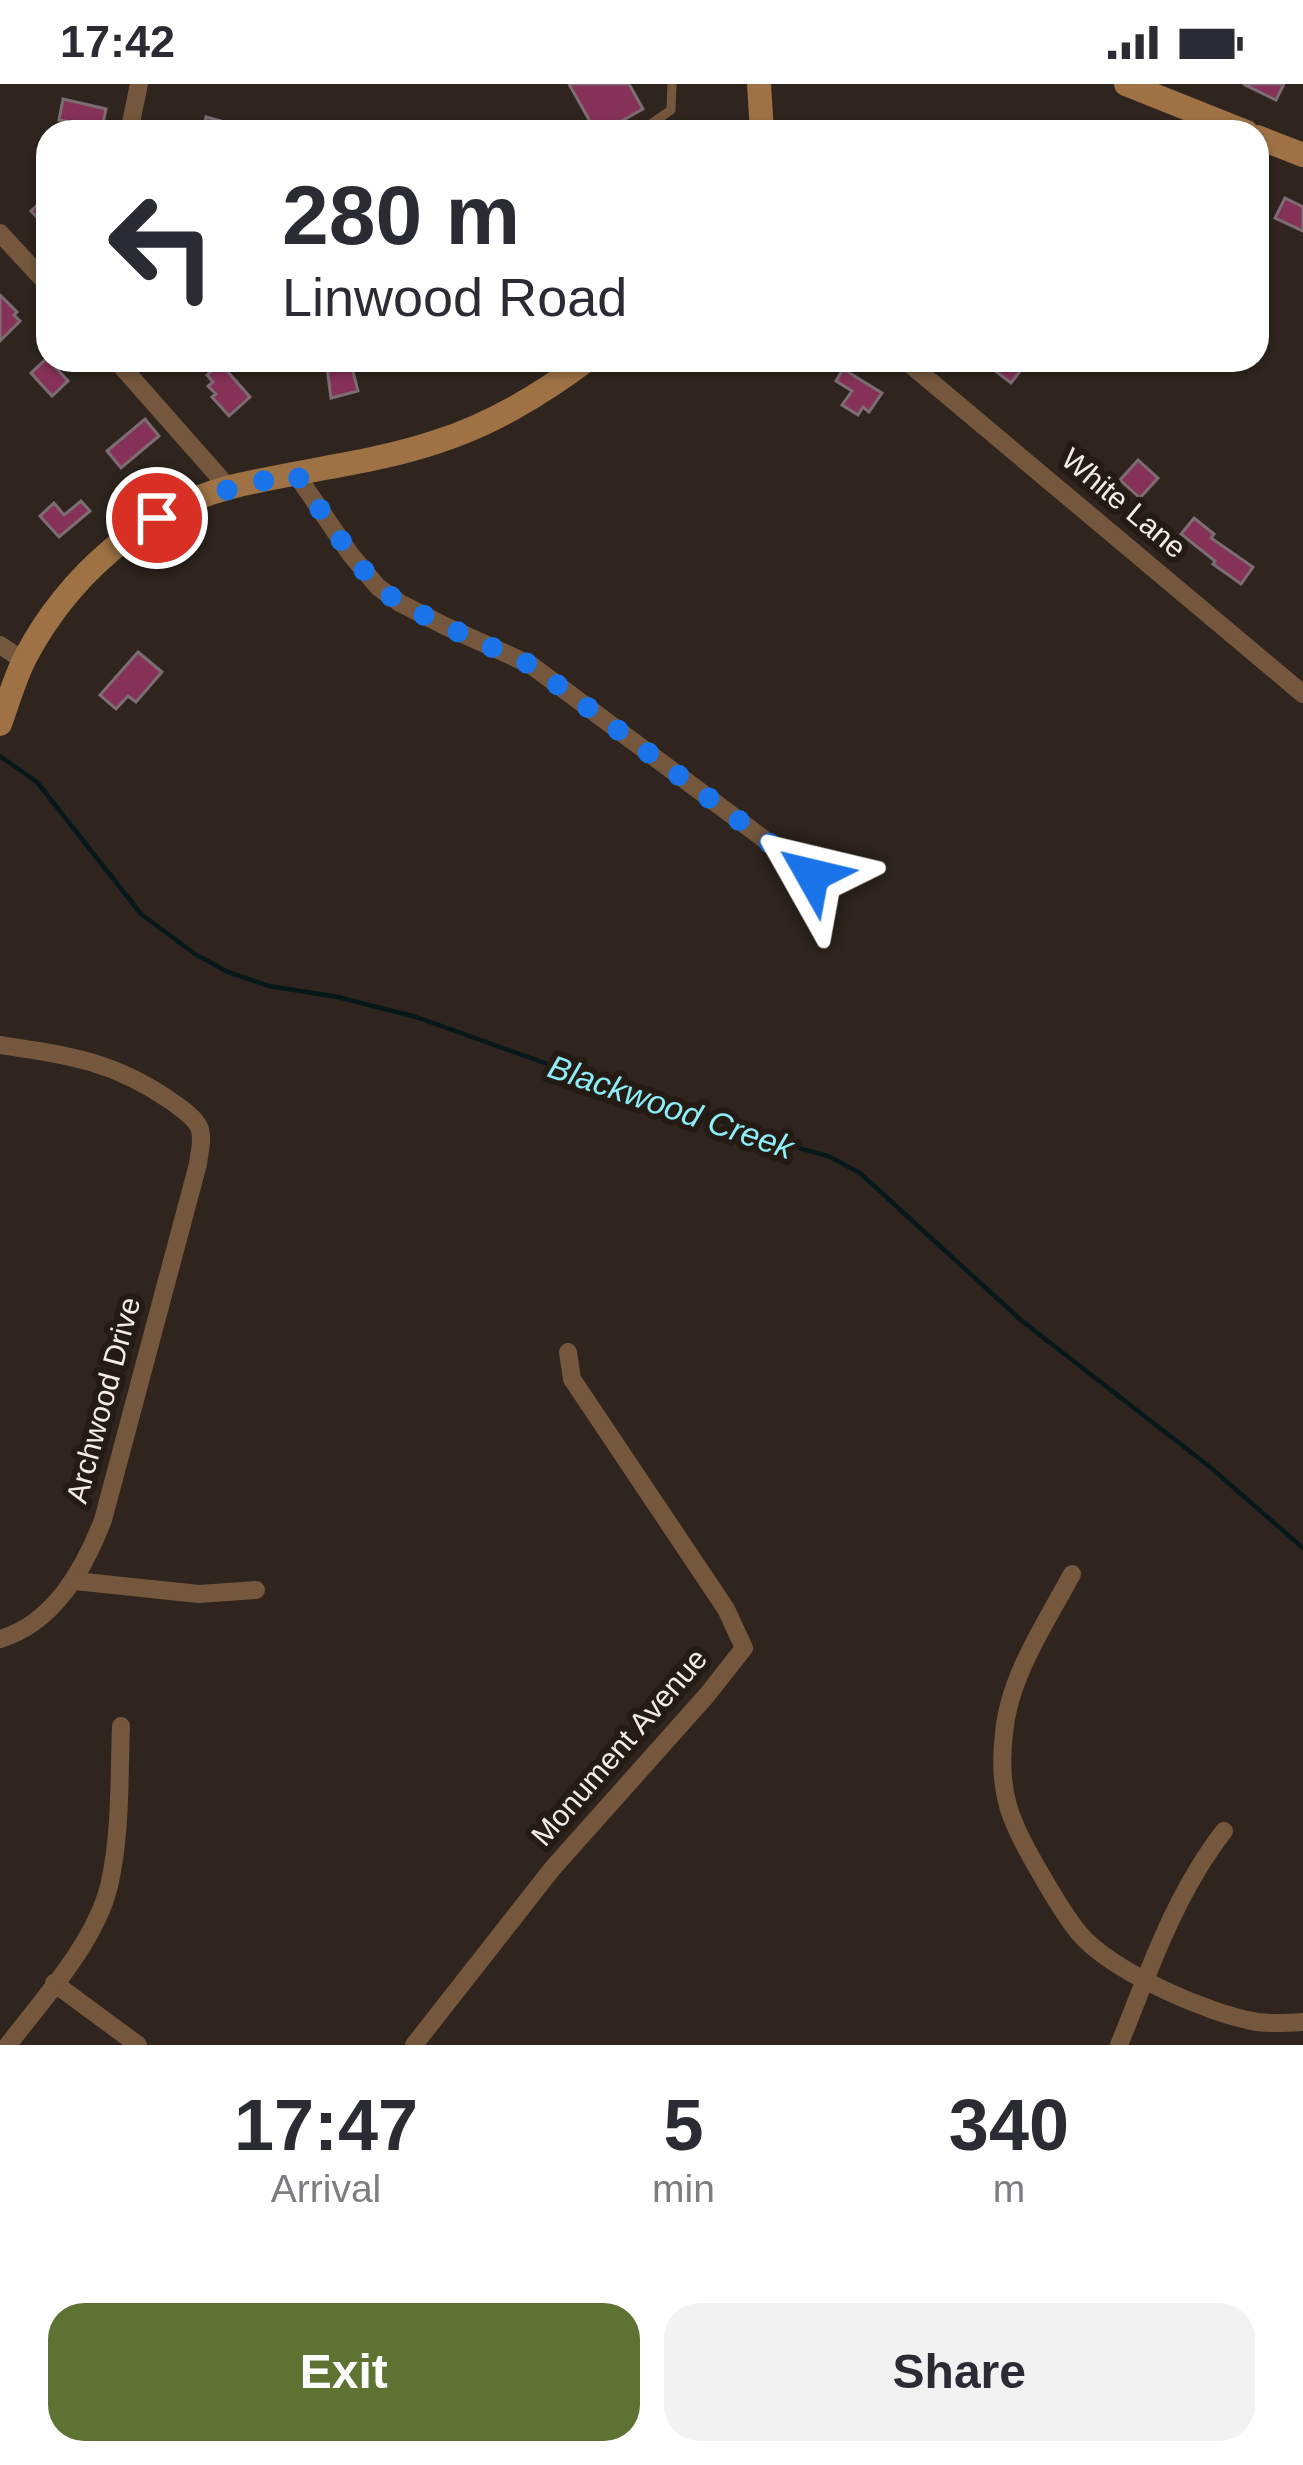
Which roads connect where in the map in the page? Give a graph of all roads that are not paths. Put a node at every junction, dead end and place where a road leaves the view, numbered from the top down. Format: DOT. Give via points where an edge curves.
graph roads {
  1 [pos="139,84"];
  2 [pos="672,84"];
  3 [pos="760,84"];
  4 [pos="1126,84"];
  5 [pos="132,120"];
  6 [pos="656,120"];
  7 [pos="762,120"];
  8 [pos="1216,120"];
  9 [pos="1269,139"];
  10 [pos="1302,148"];
  11 [pos="0,233"];
  12 [pos="36,272"];
  13 [pos="126,372"];
  14 [pos="571,372"];
  15 [pos="919,372"];
  16 [pos="296,474"];
  17 [pos="228,488"];
  18 [pos="0,645"];
  19 [pos="23,660"];
  20 [pos="1303,694"];
  21 [pos="0,724"];
  22 [pos="812,875"];
  23 [pos="0,1045"];
  24 [pos="568,1352"];
  25 [pos="1072,1574"];
  26 [pos="75,1581"];
  27 [pos="256,1590"];
  28 [pos="0,1640"];
  29 [pos="122,1726"];
  30 [pos="1224,1831"];
  31 [pos="1146,1979"];
  32 [pos="54,1983"];
  33 [pos="1303,2022"];
  34 [pos="8,2045"];
  35 [pos="138,2045"];
  36 [pos="414,2045"];
  37 [pos="1119,2045"];
  1 -- 5 [label="street"];
  2 -- 6 [label="lane" via="671,110"];
  3 -- 7 [label="main road"];
  4 -- 8 [label="main road"];
  9 -- 10 [label="main road"];
  11 -- 12 [label="street"];
  13 -- 17 [label="street"];
  14 -- 16 [label="main road" via="483,425 432,444"];
  15 -- 20 [label="street, White Lane"];
  16 -- 17 [label="main road"];
  16 -- 22 [label="street" via="378,587 531,665"];
  17 -- 19 [label="main road" via="157,518 106,554"];
  18 -- 19 [label="street"];
  19 -- 21 [label="main road"];
  23 -- 26 [label="street, Archwood Drive" via="118,1069 179,1107 201,1136 103,1520"];
  24 -- 36 [label="street, Monument Avenue" via="572,1379 744,1648 552,1869"];
  25 -- 31 [label="street" via="1009,1707 1006,1802 1079,1933"];
  26 -- 27 [label="street" via="199,1594"];
  26 -- 28 [label="street, Archwood Drive" via="29,1626"];
  29 -- 32 [label="street" via="108,1889 88,1936"];
  30 -- 31 [label="street" via="1201,1861"];
  31 -- 33 [label="street" via="1225,2015"];
  31 -- 37 [label="street"];
  32 -- 34 [label="street"];
  32 -- 35 [label="street"];
}
